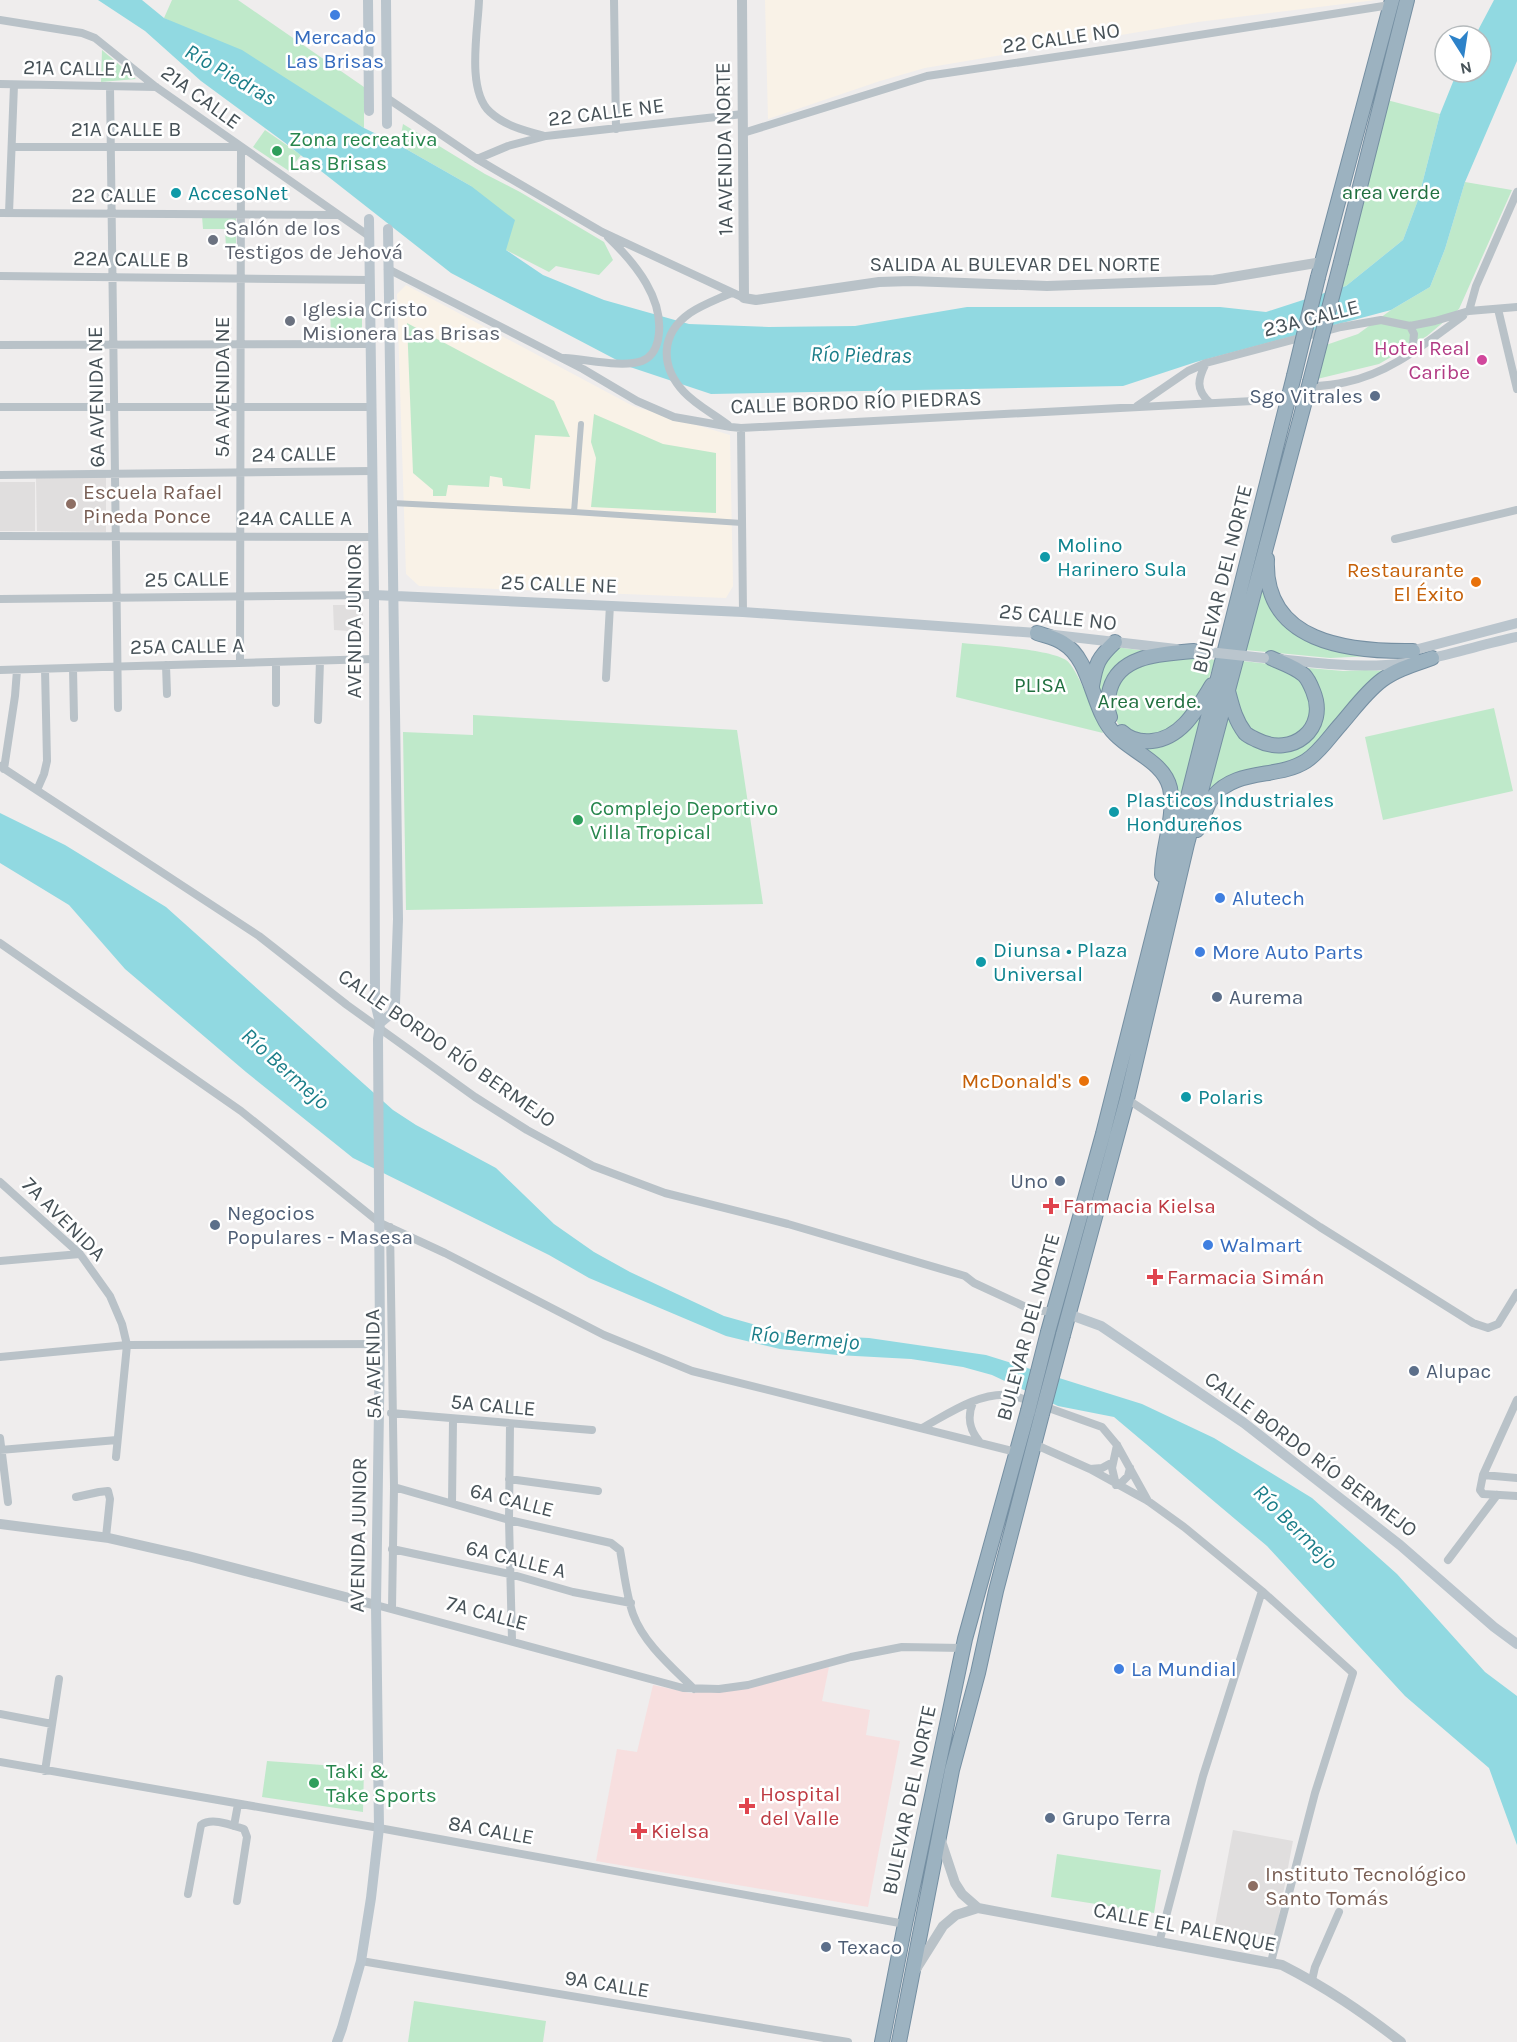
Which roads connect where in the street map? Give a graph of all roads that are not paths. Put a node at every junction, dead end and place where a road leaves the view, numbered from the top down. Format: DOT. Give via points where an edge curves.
graph roads {
  1 [pos="368,0"];
  2 [pos="386,0"];
  3 [pos="479,0"];
  4 [pos="614,0"];
  5 [pos="742,0"];
  6 [pos="1407,0"];
  7 [pos="1391,2"];
  8 [pos="0,20"];
  9 [pos="0,84"];
  10 [pos="14,85"];
  11 [pos="110,86"];
  12 [pos="156,87"];
  13 [pos="387,98"];
  14 [pos="369,111"];
  15 [pos="743,114"];
  16 [pos="387,124"];
  17 [pos="616,129"];
  18 [pos="743,133"];
  19 [pos="546,136"];
  20 [pos="12,147"];
  21 [pos="111,147"];
  22 [pos="241,147"];
  23 [pos="477,159"];
  24 [pos="1516,197"];
  25 [pos="4,213"];
  26 [pos="112,213"];
  27 [pos="240,214"];
  28 [pos="336,215"];
  29 [pos="369,219"];
  30 [pos="388,229"];
  31 [pos="602,232"];
  32 [pos="369,236"];
  33 [pos="1322,262"];
  34 [pos="388,269"];
  35 [pos="0,276"];
  36 [pos="112,277"];
  37 [pos="240,278"];
  38 [pos="370,280"];
  39 [pos="731,293"];
  40 [pos="744,298"];
  41 [pos="1517,307"];
  42 [pos="1498,309"];
  43 [pos="1469,311"];
  44 [pos="1410,326"];
  45 [pos="371,344"];
  46 [pos="0,345"];
  47 [pos="113,345"];
  48 [pos="240,345"];
  49 [pos="1412,353"];
  50 [pos="560,357"];
  51 [pos="1206,363"];
  52 [pos="1309,384"];
  53 [pos="1517,389"];
  54 [pos="1289,399"];
  55 [pos="1210,403"];
  56 [pos="0,407"];
  57 [pos="114,407"];
  58 [pos="240,407"];
  59 [pos="371,407"];
  60 [pos="1136,407"];
  61 [pos="581,424"];
  62 [pos="731,427"];
  63 [pos="741,428"];
  64 [pos="372,471"];
  65 [pos="240,472"];
  66 [pos="115,474"];
  67 [pos="0,475"];
  68 [pos="392,503"];
  69 [pos="1517,510"];
  70 [pos="574,512"];
  71 [pos="742,523"];
  72 [pos="116,535"];
  73 [pos="0,536"];
  74 [pos="240,536"];
  75 [pos="373,537"];
  76 [pos="1268,537"];
  77 [pos="1395,539"];
  78 [pos="374,595"];
  79 [pos="394,596"];
  80 [pos="240,597"];
  81 [pos="116,598"];
  82 [pos="0,599"];
  83 [pos="610,605"];
  84 [pos="743,612"];
  85 [pos="1517,623"];
  86 [pos="1037,633"];
  87 [pos="1517,637"];
  88 [pos="1115,642"];
  89 [pos="1196,651"];
  90 [pos="1413,651"];
  91 [pos="1432,657"];
  92 [pos="1268,658"];
  93 [pos="374,659"];
  94 [pos="320,661"];
  95 [pos="276,662"];
  96 [pos="240,663"];
  97 [pos="1370,664"];
  98 [pos="166,665"];
  99 [pos="117,666"];
  100 [pos="73,668"];
  101 [pos="45,669"];
  102 [pos="0,670"];
  103 [pos="16,670"];
  104 [pos="1220,674"];
  105 [pos="606,678"];
  106 [pos="1092,686"];
  107 [pos="1228,690"];
  108 [pos="167,694"];
  109 [pos="276,703"];
  110 [pos="118,708"];
  111 [pos="74,718"];
  112 [pos="318,720"];
  113 [pos="2,767"];
  114 [pos="37,790"];
  115 [pos="1187,844"];
  116 [pos="1163,898"];
  117 [pos="0,943"];
  118 [pos="379,1030"];
  119 [pos="1127,1099"];
  120 [pos="0,1182"];
  121 [pos="385,1225"];
  122 [pos="80,1254"];
  123 [pos="0,1261"];
  124 [pos="1517,1293"];
  125 [pos="1053,1311"];
  126 [pos="1068,1314"];
  127 [pos="380,1344"];
  128 [pos="127,1345"];
  129 [pos="0,1357"];
  130 [pos="1517,1400"];
  131 [pos="973,1402"];
  132 [pos="392,1413"];
  133 [pos="453,1420"];
  134 [pos="510,1424"];
  135 [pos="922,1428"];
  136 [pos="592,1430"];
  137 [pos="0,1438"];
  138 [pos="117,1440"];
  139 [pos="979,1441"];
  140 [pos="1034,1444"];
  141 [pos="1117,1445"];
  142 [pos="1,1450"];
  143 [pos="1016,1452"];
  144 [pos="116,1457"];
  145 [pos="1113,1462"];
  146 [pos="1130,1468"];
  147 [pos="1090,1469"];
  148 [pos="1483,1475"];
  149 [pos="1517,1478"];
  150 [pos="509,1479"];
  151 [pos="1117,1485"];
  152 [pos="394,1487"];
  153 [pos="598,1491"];
  154 [pos="1497,1495"];
  155 [pos="1517,1496"];
  156 [pos="76,1497"];
  157 [pos="1148,1501"];
  158 [pos="8,1502"];
  159 [pos="452,1503"];
  160 [pos="509,1520"];
  161 [pos="0,1524"];
  162 [pos="106,1537"];
  163 [pos="392,1549"];
  164 [pos="1448,1560"];
  165 [pos="510,1574"];
  166 [pos="1263,1591"];
  167 [pos="631,1603"];
  168 [pos="376,1605"];
  169 [pos="393,1608"];
  170 [pos="512,1640"];
  171 [pos="1517,1644"];
  172 [pos="963,1648"];
  173 [pos="59,1679"];
  174 [pos="694,1689"];
  175 [pos="0,1714"];
  176 [pos="51,1724"];
  177 [pos="0,1762"];
  178 [pos="45,1771"];
  179 [pos="238,1804"];
  180 [pos="234,1826"];
  181 [pos="379,1828"];
  182 [pos="939,1834"];
  183 [pos="188,1894"];
  184 [pos="237,1901"];
  185 [pos="978,1908"];
  186 [pos="1339,1912"];
  187 [pos="905,1924"];
  188 [pos="1159,1943"];
  189 [pos="361,1961"];
  190 [pos="1271,1962"];
  191 [pos="911,1977"];
  192 [pos="1312,1980"];
  193 [pos="337,2042"];
  194 [pos="848,2042"];
  195 [pos="882,2042"];
  196 [pos="899,2042"];
  197 [pos="1401,2042"];
  1 -- 14 [label="main road"];
  2 -- 13 [label="main road"];
  3 -- 19 [label="street" via="475,80 479,94 489,111 508,124"];
  4 -- 17 [label="street"];
  5 -- 15 [label="street, 1A AVENIDA NORTE"];
  6 -- 52 [label="highway, BULEVAR DEL NORTE, bridge"];
  7 -- 18 [label="street, 22 CALLE NO" via="1123,48 927,76"];
  7 -- 33 [label="highway, BULEVAR DEL NORTE"];
  8 -- 12 [label="street, 21A CALLE" via="95,38"];
  9 -- 10 [label="street, 21A CALLE A"];
  10 -- 11 [label="street, 21A CALLE A"];
  10 -- 20 [label="street"];
  11 -- 12 [label="street, 21A CALLE A"];
  11 -- 21 [label="street, 6A AVENIDA NE"];
  12 -- 22 [label="street, 21A CALLE"];
  13 -- 16 [label="main road"];
  13 -- 23 [label="street"];
  15 -- 17 [label="street, 22 CALLE NE"];
  15 -- 18 [label="street, 1A AVENIDA NORTE"];
  17 -- 19 [label="street, 22 CALLE NE"];
  18 -- 40 [label="street, 1A AVENIDA NORTE"];
  19 -- 23 [label="street, 22 CALLE NE"];
  20 -- 21 [label="street, 21A CALLE B"];
  20 -- 25 [label="street"];
  21 -- 22 [label="street, 21A CALLE B"];
  21 -- 26 [label="street, 6A AVENIDA NE"];
  22 -- 27 [label="street, 5A AVENIDA NE"];
  22 -- 28 [label="street, 21A CALLE"];
  23 -- 31 [label="street"];
  24 -- 43 [label="street" via="1476,286"];
  25 -- 26 [label="street, 22 CALLE"];
  26 -- 27 [label="street, 22 CALLE"];
  26 -- 36 [label="street, 6A AVENIDA NE"];
  27 -- 28 [label="street, 22 CALLE"];
  27 -- 37 [label="street, 5A AVENIDA NE"];
  28 -- 32 [label="street, 21A CALLE"];
  29 -- 32 [label="main road, AVENIDA JUNIOR"];
  30 -- 34 [label="main road, AVENIDA JUNIOR"];
  31 -- 39 [label="street"];
  31 -- 50 [label="street" via="646,282 661,318 656,348 642,361"];
  32 -- 38 [label="main road, AVENIDA JUNIOR"];
  33 -- 40 [label="street, SALIDA AL BULEVAR DEL NORTE" via="1214,280 1047,286 879,282 756,300"];
  33 -- 54 [label="highway, BULEVAR DEL NORTE, bridge"];
  34 -- 50 [label="street, CALLE BORDO RÍO PIEDRAS"];
  34 -- 68 [label="main road, AVENIDA JUNIOR"];
  35 -- 36 [label="street, 22A CALLE B"];
  36 -- 37 [label="street, 22A CALLE B"];
  36 -- 47 [label="street, 6A AVENIDA NE"];
  37 -- 38 [label="street, 22A CALLE B"];
  37 -- 48 [label="street, 5A AVENIDA NE"];
  38 -- 45 [label="main road, AVENIDA JUNIOR"];
  39 -- 40 [label="street"];
  39 -- 62 [label="street" via="690,313 673,329 665,350 671,373 683,391"];
  41 -- 42 [label="street, 23A CALLE"];
  42 -- 43 [label="street, 23A CALLE"];
  42 -- 53 [label="street"];
  43 -- 44 [label="street, 23A CALLE"];
  43 -- 49 [label="street"];
  44 -- 49 [label="street" via="1414,334"];
  44 -- 51 [label="street, 23A CALLE" via="1382,320 1341,327"];
  45 -- 48 [label="street"];
  45 -- 59 [label="main road, AVENIDA JUNIOR"];
  46 -- 47 [label="street"];
  47 -- 48 [label="street"];
  47 -- 57 [label="street, 6A AVENIDA NE"];
  48 -- 58 [label="street, 5A AVENIDA NE"];
  49 -- 52 [label="street" via="1363,377"];
  50 -- 62 [label="street, CALLE BORDO RÍO PIEDRAS" via="637,401 674,417"];
  51 -- 55 [label="street" via="1199,377 1200,391"];
  51 -- 60 [label="street, 23A CALLE"];
  52 -- 76 [label="highway, BULEVAR DEL NORTE"];
  54 -- 55 [label="street, CALLE BORDO RÍO PIEDRAS"];
  54 -- 104 [label="highway, BULEVAR DEL NORTE"];
  55 -- 60 [label="street, CALLE BORDO RÍO PIEDRAS"];
  56 -- 57 [label="street"];
  57 -- 58 [label="street"];
  57 -- 66 [label="street, 6A AVENIDA NE"];
  58 -- 59 [label="street"];
  58 -- 65 [label="street, 5A AVENIDA NE"];
  59 -- 64 [label="main road, AVENIDA JUNIOR"];
  60 -- 63 [label="street, CALLE BORDO RÍO PIEDRAS"];
  61 -- 70 [label="street"];
  62 -- 63 [label="street, CALLE BORDO RÍO PIEDRAS"];
  63 -- 71 [label="street"];
  64 -- 65 [label="street, 24 CALLE"];
  64 -- 75 [label="main road, AVENIDA JUNIOR"];
  65 -- 66 [label="street, 24 CALLE"];
  65 -- 74 [label="street, 5A AVENIDA NE"];
  66 -- 67 [label="street, 24 CALLE"];
  66 -- 72 [label="street, 6A AVENIDA NE"];
  68 -- 70 [label="street"];
  68 -- 79 [label="main road, AVENIDA JUNIOR"];
  69 -- 77 [label="street"];
  70 -- 71 [label="street"];
  71 -- 84 [label="street"];
  72 -- 73 [label="street, 24A CALLE A"];
  72 -- 74 [label="street, 24A CALLE A"];
  72 -- 81 [label="street, 6A AVENIDA NE"];
  74 -- 75 [label="street, 24A CALLE A"];
  74 -- 80 [label="street, 5A AVENIDA NE"];
  75 -- 78 [label="main road, AVENIDA JUNIOR"];
  76 -- 90 [label="highway" via="1269,586 1290,622 1324,642 1345,647"];
  76 -- 107 [label="highway, BULEVAR DEL NORTE"];
  78 -- 79 [label="main road, 25 CALLE NE"];
  78 -- 80 [label="street, 25 CALLE"];
  78 -- 93 [label="main road, AVENIDA JUNIOR"];
  79 -- 83 [label="main road, 25 CALLE NE"];
  79 -- 118 [label="main road, AVENIDA JUNIOR" via="397,994 392,1013"];
  80 -- 81 [label="street, 25 CALLE"];
  80 -- 96 [label="street, 5A AVENIDA NE"];
  81 -- 82 [label="street, 25 CALLE"];
  81 -- 99 [label="street, 6A AVENIDA NE"];
  83 -- 84 [label="main road, 25 CALLE NE"];
  83 -- 105 [label="street"];
  84 -- 86 [label="main road, 25 CALLE NO"];
  85 -- 90 [label="main road"];
  86 -- 88 [label="main road, 25 CALLE NO"];
  86 -- 106 [label="highway" via="1064,643 1075,653"];
  87 -- 91 [label="main road"];
  88 -- 89 [label="main road, 25 CALLE NO"];
  88 -- 106 [label="highway" via="1095,666"];
  89 -- 92 [label="main road, 25 CALLE NO, bridge"];
  89 -- 104 [label="highway" via="1155,655 1120,670 1107,700 1115,726 1127,737 1143,742 1163,740 1175,734 1197,709"];
  90 -- 97 [label="main road"];
  91 -- 97 [label="main road"];
  91 -- 115 [label="highway" via="1383,680 1304,762 1224,786 1212,798"];
  92 -- 97 [label="main road, 25 CALLE NO"];
  92 -- 107 [label="highway" via="1305,676 1317,700 1312,729 1301,739 1275,747 1246,735 1234,715"];
  93 -- 94 [label="street, 25A CALLE A"];
  93 -- 118 [label="main road, AVENIDA JUNIOR" via="375,1002"];
  94 -- 95 [label="street, 25A CALLE A"];
  94 -- 112 [label="street"];
  95 -- 96 [label="street, 25A CALLE A"];
  95 -- 109 [label="street"];
  96 -- 98 [label="street, 25A CALLE A"];
  98 -- 99 [label="street, 25A CALLE A"];
  98 -- 108 [label="street"];
  99 -- 100 [label="street, 25A CALLE A"];
  99 -- 110 [label="street, 6A AVENIDA NE"];
  100 -- 101 [label="street, 25A CALLE A"];
  100 -- 111 [label="street"];
  101 -- 103 [label="street, 25A CALLE A"];
  101 -- 114 [label="street" via="47,760"];
  102 -- 103 [label="street, 25A CALLE A"];
  103 -- 113 [label="street"];
  104 -- 116 [label="highway, BULEVAR DEL NORTE"];
  106 -- 116 [label="highway" via="1113,733 1150,760 1169,786 1172,806 1162,864"];
  107 -- 115 [label="highway, BULEVAR DEL NORTE"];
  113 -- 114 [label="street, CALLE BORDO RÍO BERMEJO"];
  114 -- 118 [label="street, CALLE BORDO RÍO BERMEJO" via="259,936"];
  115 -- 119 [label="highway, BULEVAR DEL NORTE"];
  116 -- 125 [label="highway, BULEVAR DEL NORTE"];
  117 -- 121 [label="street" via="241,1111"];
  118 -- 121 [label="main road, AVENIDA JUNIOR" via="380,1208"];
  118 -- 125 [label="street, CALLE BORDO RÍO BERMEJO" via="527,1130 593,1167 664,1193 788,1224 964,1276 1030,1309"];
  119 -- 124 [label="street" via="1473,1323 1488,1328 1498,1324"];
  119 -- 126 [label="highway, BULEVAR DEL NORTE"];
  120 -- 122 [label="street, 7A AVENIDA"];
  121 -- 127 [label="main road, AVENIDA JUNIOR"];
  121 -- 132 [label="street, 5A AVENIDA"];
  121 -- 135 [label="street" via="604,1335 692,1371"];
  122 -- 123 [label="street"];
  122 -- 128 [label="street, 7A AVENIDA" via="110,1296"];
  125 -- 143 [label="highway, BULEVAR DEL NORTE, bridge"];
  126 -- 140 [label="highway, BULEVAR DEL NORTE, bridge"];
  126 -- 171 [label="main road, CALLE BORDO RÍO BERMEJO" via="1101,1326 1250,1427 1400,1545"];
  127 -- 128 [label="street"];
  127 -- 168 [label="main road, AVENIDA JUNIOR"];
  128 -- 129 [label="street"];
  128 -- 138 [label="street, 7A AVENIDA"];
  130 -- 148 [label="street"];
  131 -- 135 [label="street"];
  131 -- 139 [label="street" via="969,1423"];
  131 -- 141 [label="street" via="994,1395 1012,1395 1102,1427"];
  132 -- 133 [label="street, 5A CALLE"];
  132 -- 152 [label="street, 5A AVENIDA"];
  133 -- 134 [label="street, 5A CALLE"];
  133 -- 159 [label="street"];
  134 -- 136 [label="street, 5A CALLE"];
  134 -- 150 [label="street"];
  135 -- 139 [label="street"];
  137 -- 142 [label="street"];
  138 -- 142 [label="street"];
  138 -- 144 [label="street, 7A AVENIDA"];
  139 -- 143 [label="street"];
  140 -- 147 [label="street"];
  140 -- 182 [label="highway, BULEVAR DEL NORTE"];
  141 -- 145 [label="street"];
  141 -- 146 [label="street"];
  142 -- 158 [label="street"];
  143 -- 172 [label="highway, BULEVAR DEL NORTE"];
  145 -- 147 [label="street"];
  145 -- 151 [label="street"];
  146 -- 151 [label="street" via="1128,1476"];
  146 -- 157 [label="street"];
  147 -- 151 [label="street"];
  148 -- 149 [label="street"];
  148 -- 154 [label="street" via="1480,1490"];
  150 -- 153 [label="street"];
  150 -- 160 [label="street"];
  151 -- 157 [label="street"];
  152 -- 159 [label="street, 6A CALLE"];
  152 -- 163 [label="street, 5A AVENIDA"];
  154 -- 155 [label="street"];
  154 -- 164 [label="street"];
  156 -- 162 [label="street" via="108,1491"];
  157 -- 166 [label="street"];
  159 -- 160 [label="street, 6A CALLE"];
  160 -- 165 [label="street"];
  160 -- 167 [label="street, 6A CALLE" via="611,1543 620,1550"];
  161 -- 162 [label="street, 7A CALLE"];
  162 -- 168 [label="street, 7A CALLE"];
  163 -- 165 [label="street, 6A CALLE A"];
  163 -- 169 [label="street, 5A AVENIDA"];
  165 -- 167 [label="street, 6A CALLE A"];
  165 -- 170 [label="street"];
  166 -- 188 [label="street" via="1203,1776"];
  166 -- 190 [label="street" via="1353,1672 1315,1793"];
  167 -- 174 [label="street" via="642,1633"];
  168 -- 169 [label="street, 7A CALLE"];
  168 -- 181 [label="main road, AVENIDA JUNIOR"];
  169 -- 170 [label="street, 7A CALLE"];
  170 -- 174 [label="street, 7A CALLE"];
  172 -- 174 [label="street, 7A CALLE" via="902,1647 748,1685"];
  172 -- 187 [label="highway, BULEVAR DEL NORTE"];
  173 -- 176 [label="street"];
  175 -- 176 [label="street"];
  176 -- 178 [label="street"];
  177 -- 178 [label="street, 8A CALLE"];
  178 -- 179 [label="street, 8A CALLE"];
  179 -- 180 [label="street"];
  179 -- 181 [label="street, 8A CALLE"];
  180 -- 183 [label="street" via="213,1821 201,1825"];
  180 -- 184 [label="street" via="244,1829 247,1837"];
  181 -- 187 [label="street, 8A CALLE"];
  181 -- 189 [label="main road, AVENIDA JUNIOR"];
  182 -- 185 [label="street" via="955,1883"];
  182 -- 191 [label="highway, BULEVAR DEL NORTE"];
  185 -- 188 [label="street, CALLE EL PALENQUE"];
  185 -- 191 [label="street" via="956,1915 943,1926"];
  186 -- 192 [label="street"];
  187 -- 195 [label="highway, BULEVAR DEL NORTE"];
  188 -- 190 [label="street, CALLE EL PALENQUE"];
  189 -- 193 [label="main road, AVENIDA JUNIOR"];
  189 -- 194 [label="street, 9A CALLE"];
  190 -- 192 [label="street, CALLE EL PALENQUE"];
  191 -- 196 [label="highway, BULEVAR DEL NORTE"];
  192 -- 197 [label="street, CALLE EL PALENQUE" via="1359,2009"];
}
